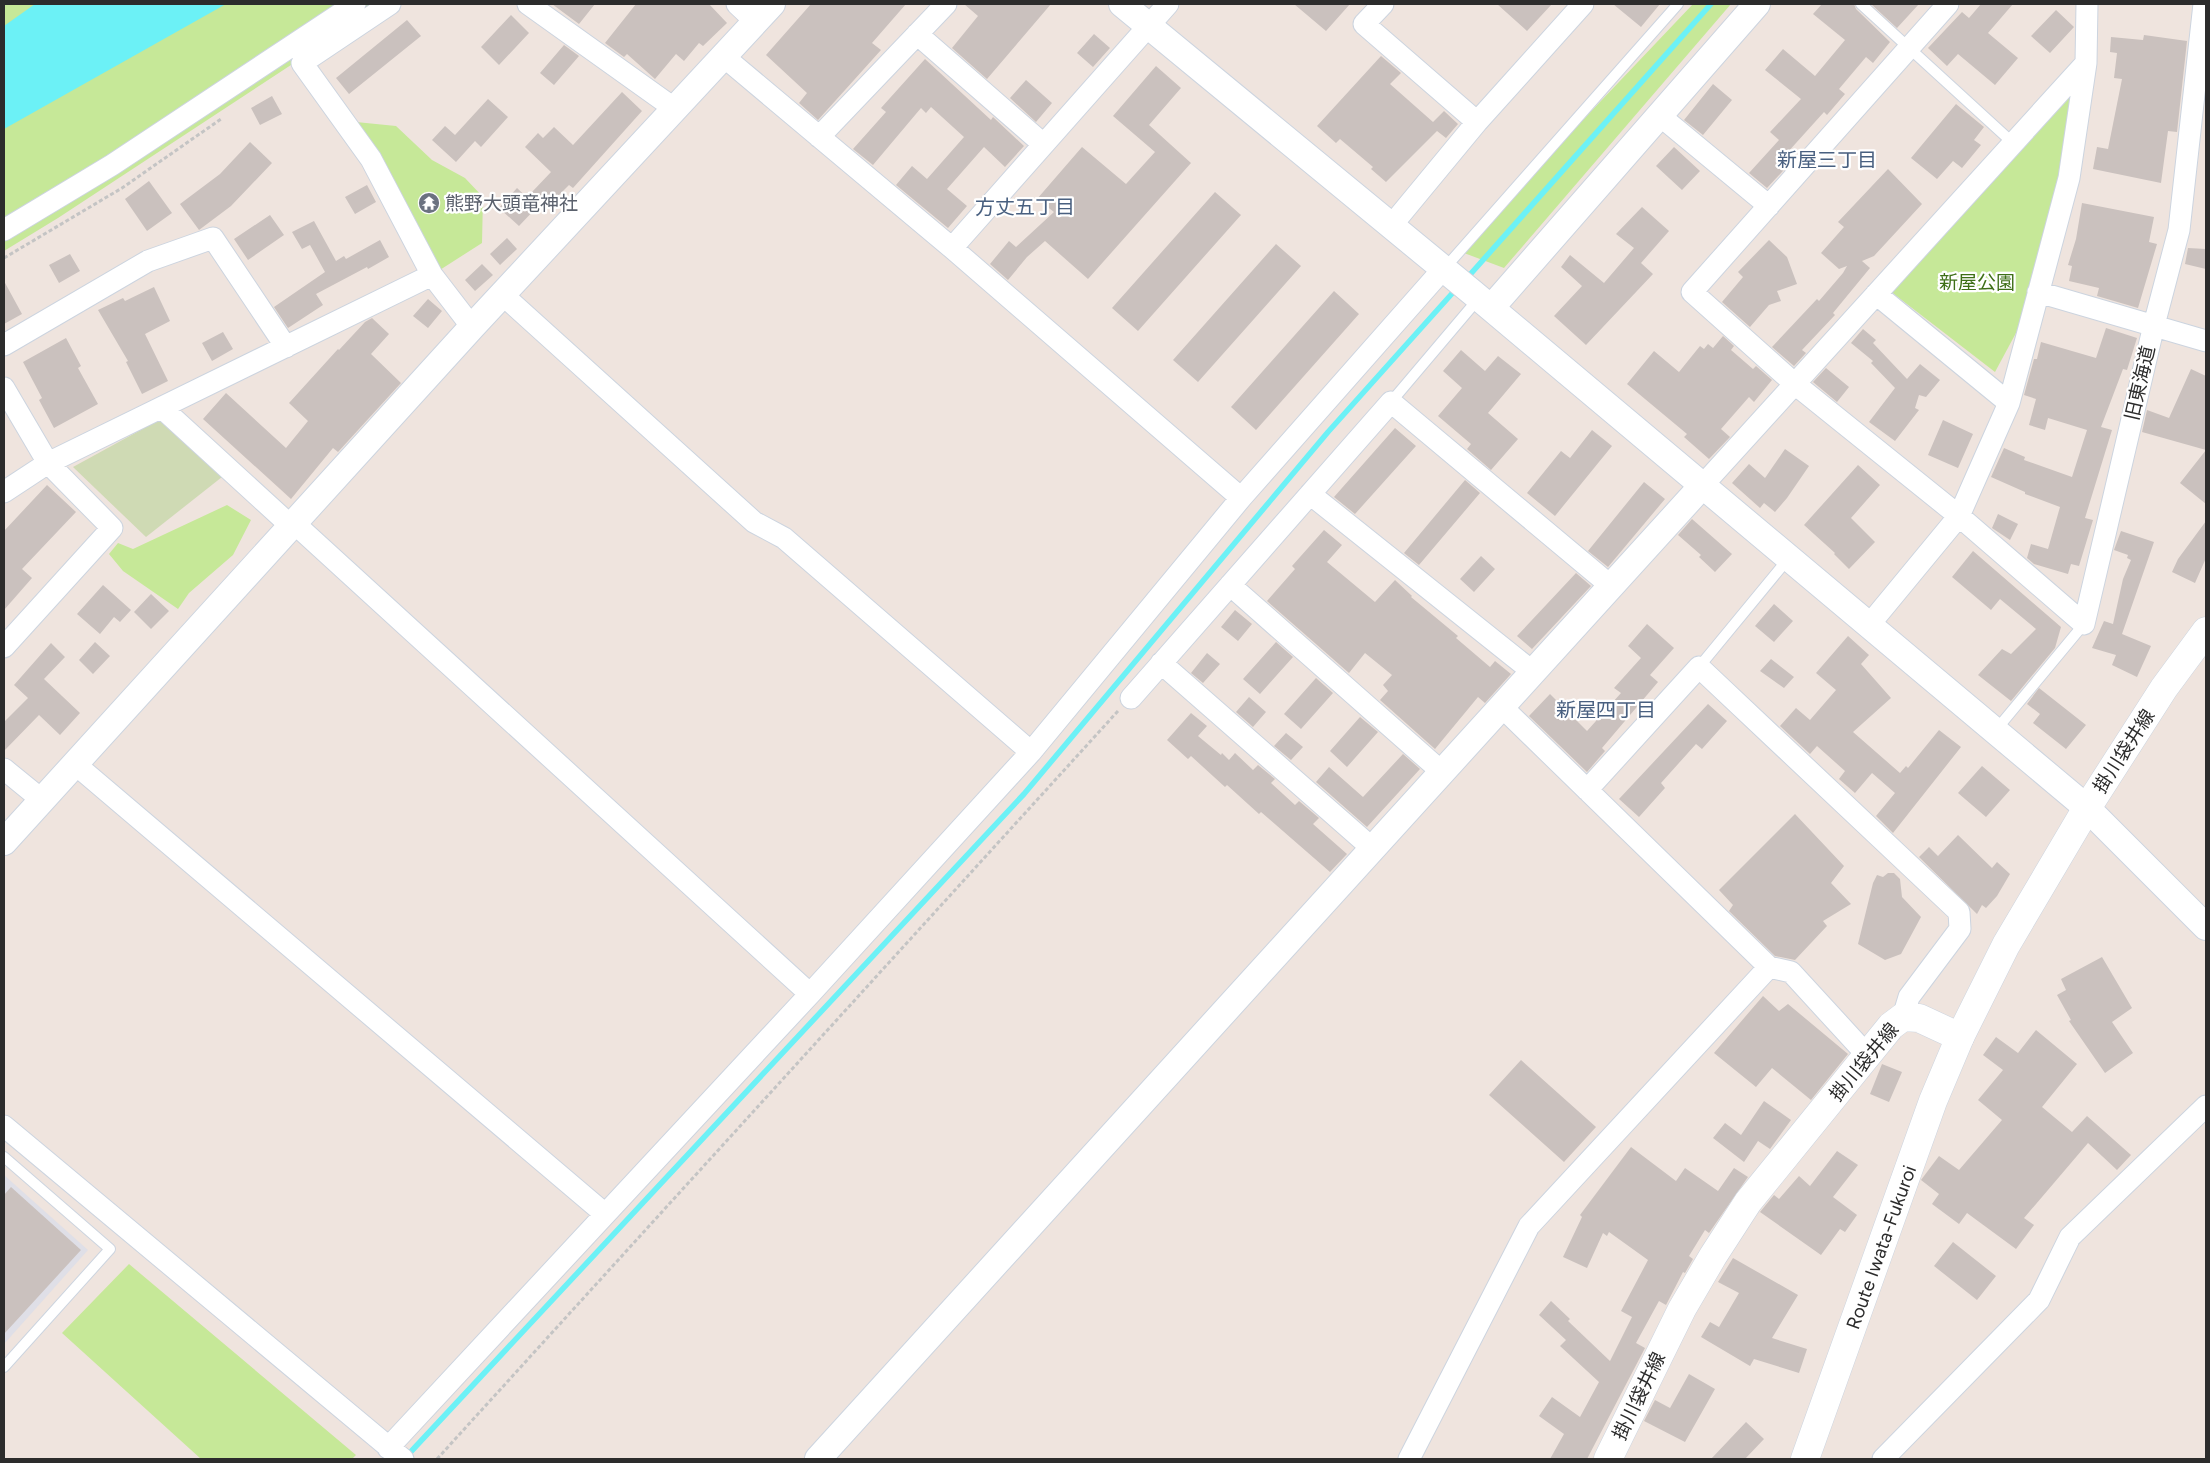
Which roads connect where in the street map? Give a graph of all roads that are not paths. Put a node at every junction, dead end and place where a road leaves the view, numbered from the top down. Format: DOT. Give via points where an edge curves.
graph roads {
  1 [pos="355,4"];
  2 [pos="390,4"];
  3 [pos="528,4"];
  4 [pos="946,4"];
  5 [pos="1122,4"];
  6 [pos="1168,4"];
  7 [pos="1383,4"];
  8 [pos="1583,4"];
  9 [pos="1678,4"];
  10 [pos="1757,4"];
  11 [pos="1861,4"];
  12 [pos="1948,4"];
  13 [pos="2087,4"];
  14 [pos="2204,4"];
  15 [pos="755,10"];
  16 [pos="1148,25"];
  17 [pos="917,34"];
  18 [pos="1910,47"];
  19 [pos="723,56"];
  20 [pos="2086,63"];
  21 [pos="675,109"];
  22 [pos="1659,115"];
  23 [pos="1477,122"];
  24 [pos="818,138"];
  25 [pos="2013,143"];
  26 [pos="1043,144"];
  27 [pos="1769,206"];
  28 [pos="1391,226"];
  29 [pos="4,230"];
  30 [pos="952,248"];
  31 [pos="1447,272"];
  32 [pos="432,275"];
  33 [pos="2038,292"];
  34 [pos="503,294"];
  35 [pos="1876,294"];
  36 [pos="1481,300"];
  37 [pos="2154,325"];
  38 [pos="472,327"];
  39 [pos="2206,340"];
  40 [pos="4,345"];
  41 [pos="286,347"];
  42 [pos="1795,384"];
  43 [pos="4,388"];
  44 [pos="1391,402"];
  45 [pos="2009,403"];
  46 [pos="162,408"];
  47 [pos="48,463"];
  48 [pos="1702,486"];
  49 [pos="4,492"];
  50 [pos="1310,494"];
  51 [pos="1241,498"];
  52 [pos="1959,516"];
  53 [pos="292,524"];
  54 [pos="1789,559"];
  55 [pos="1230,585"];
  56 [pos="1610,586"];
  57 [pos="2084,624"];
  58 [pos="1869,625"];
  59 [pos="2206,631"];
  60 [pos="4,647"];
  61 [pos="1161,663"];
  62 [pos="1699,666"];
  63 [pos="1533,672"];
  64 [pos="1131,698"];
  65 [pos="1501,706"];
  66 [pos="1996,730"];
  67 [pos="1031,752"];
  68 [pos="75,764"];
  69 [pos="4,769"];
  70 [pos="1442,772"];
  71 [pos="1587,790"];
  72 [pos="42,800"];
  73 [pos="2088,808"];
  74 [pos="4,842"];
  75 [pos="1372,848"];
  76 [pos="2206,927"];
  77 [pos="1770,967"];
  78 [pos="810,994"];
  79 [pos="1903,1017"];
  80 [pos="1960,1037"];
  81 [pos="1868,1056"];
  82 [pos="2206,1106"];
  83 [pos="4,1126"];
  84 [pos="4,1157"];
  85 [pos="606,1214"];
  86 [pos="4,1367"];
  87 [pos="395,1453"];
  88 [pos="818,1459"];
  89 [pos="1409,1459"];
  90 [pos="1608,1459"];
  91 [pos="1804,1459"];
  92 [pos="1883,1459"];
  1 -- 29 [label="street" via="112,165"];
  2 -- 32 [label="street" via="302,63 371,159"];
  3 -- 21 [label="street"];
  4 -- 17 [label="street"];
  5 -- 16 [label="street"];
  6 -- 16 [label="street"];
  7 -- 23 [label="street" via="1364,24"];
  8 -- 23 [label="street"];
  9 -- 31 [label="lane"];
  10 -- 22 [label="street"];
  11 -- 18 [label="lane"];
  12 -- 18 [label="street"];
  13 -- 20 [label="street"];
  14 -- 37 [label="street, 旧東海道" via="2179,230"];
  15 -- 19 [label="street"];
  16 -- 26 [label="street"];
  16 -- 28 [label="street"];
  17 -- 24 [label="street"];
  17 -- 26 [label="street"];
  18 -- 25 [label="lane"];
  18 -- 27 [label="street"];
  19 -- 21 [label="street"];
  19 -- 24 [label="street"];
  20 -- 25 [label="street"];
  20 -- 33 [label="street" via="2069,178"];
  21 -- 34 [label="street"];
  22 -- 27 [label="street"];
  22 -- 36 [label="street"];
  23 -- 28 [label="street"];
  24 -- 30 [label="street"];
  25 -- 35 [label="street"];
  26 -- 30 [label="street"];
  27 -- 42 [label="street" via="1692,292"];
  28 -- 31 [label="street"];
  30 -- 51 [label="street"];
  31 -- 36 [label="street"];
  31 -- 51 [label="street"];
  32 -- 38 [label="street"];
  32 -- 41 [label="street"];
  33 -- 37 [label="street"];
  33 -- 45 [label="street"];
  34 -- 38 [label="street"];
  34 -- 67 [label="street" via="754,522 784,538"];
  35 -- 42 [label="street"];
  35 -- 45 [label="street"];
  36 -- 44 [label="lane"];
  36 -- 48 [label="street"];
  37 -- 39 [label="street"];
  37 -- 57 [label="street, 旧東海道"];
  38 -- 53 [label="street"];
  40 -- 41 [label="street" via="148,261 213,238"];
  41 -- 46 [label="street"];
  42 -- 48 [label="street"];
  42 -- 52 [label="street"];
  43 -- 47 [label="street"];
  44 -- 50 [label="street"];
  44 -- 56 [label="street"];
  45 -- 52 [label="street"];
  46 -- 47 [label="street"];
  46 -- 53 [label="street"];
  47 -- 49 [label="street"];
  47 -- 60 [label="street" via="112,528"];
  48 -- 54 [label="street"];
  48 -- 56 [label="street"];
  50 -- 55 [label="street"];
  50 -- 63 [label="street"];
  51 -- 67 [label="street"];
  52 -- 57 [label="street"];
  52 -- 58 [label="street"];
  53 -- 68 [label="street"];
  53 -- 78 [label="street"];
  54 -- 58 [label="street"];
  54 -- 62 [label="lane"];
  55 -- 61 [label="street"];
  55 -- 70 [label="street"];
  56 -- 63 [label="street"];
  57 -- 66 [label="lane, 旧東海道"];
  58 -- 66 [label="street"];
  59 -- 73 [label="main road, 掛川袋井線" via="2164,688"];
  61 -- 64 [label="street"];
  61 -- 75 [label="street"];
  62 -- 71 [label="street"];
  62 -- 79 [label="street" via="1959,912 1960,929 1909,997"];
  63 -- 65 [label="street"];
  65 -- 70 [label="street"];
  65 -- 71 [label="street"];
  66 -- 73 [label="street"];
  67 -- 78 [label="street"];
  68 -- 72 [label="street"];
  68 -- 85 [label="street"];
  69 -- 72 [label="street"];
  70 -- 75 [label="street"];
  71 -- 77 [label="street"];
  72 -- 74 [label="street"];
  73 -- 76 [label="street"];
  73 -- 80 [label="main road, 掛川袋井線" via="2006,945"];
  75 -- 88 [label="street"];
  77 -- 81 [label="street" via="1791,972"];
  77 -- 89 [label="street" via="1529,1226"];
  78 -- 85 [label="street"];
  79 -- 80 [label="main road, 掛川袋井線" via="1919,1018"];
  79 -- 81 [label="main road, 掛川袋井線" via="1891,1026"];
  80 -- 91 [label="main road, Route Iwata-Fukuroi" via="1933,1101"];
  81 -- 90 [label="main road, 掛川袋井線" via="1748,1202 1712,1256"];
  82 -- 92 [label="street" via="2070,1237 2039,1300"];
  83 -- 87 [label="street"];
  84 -- 86 [label="lane" via="110,1250"];
  85 -- 87 [label="street"];
}
